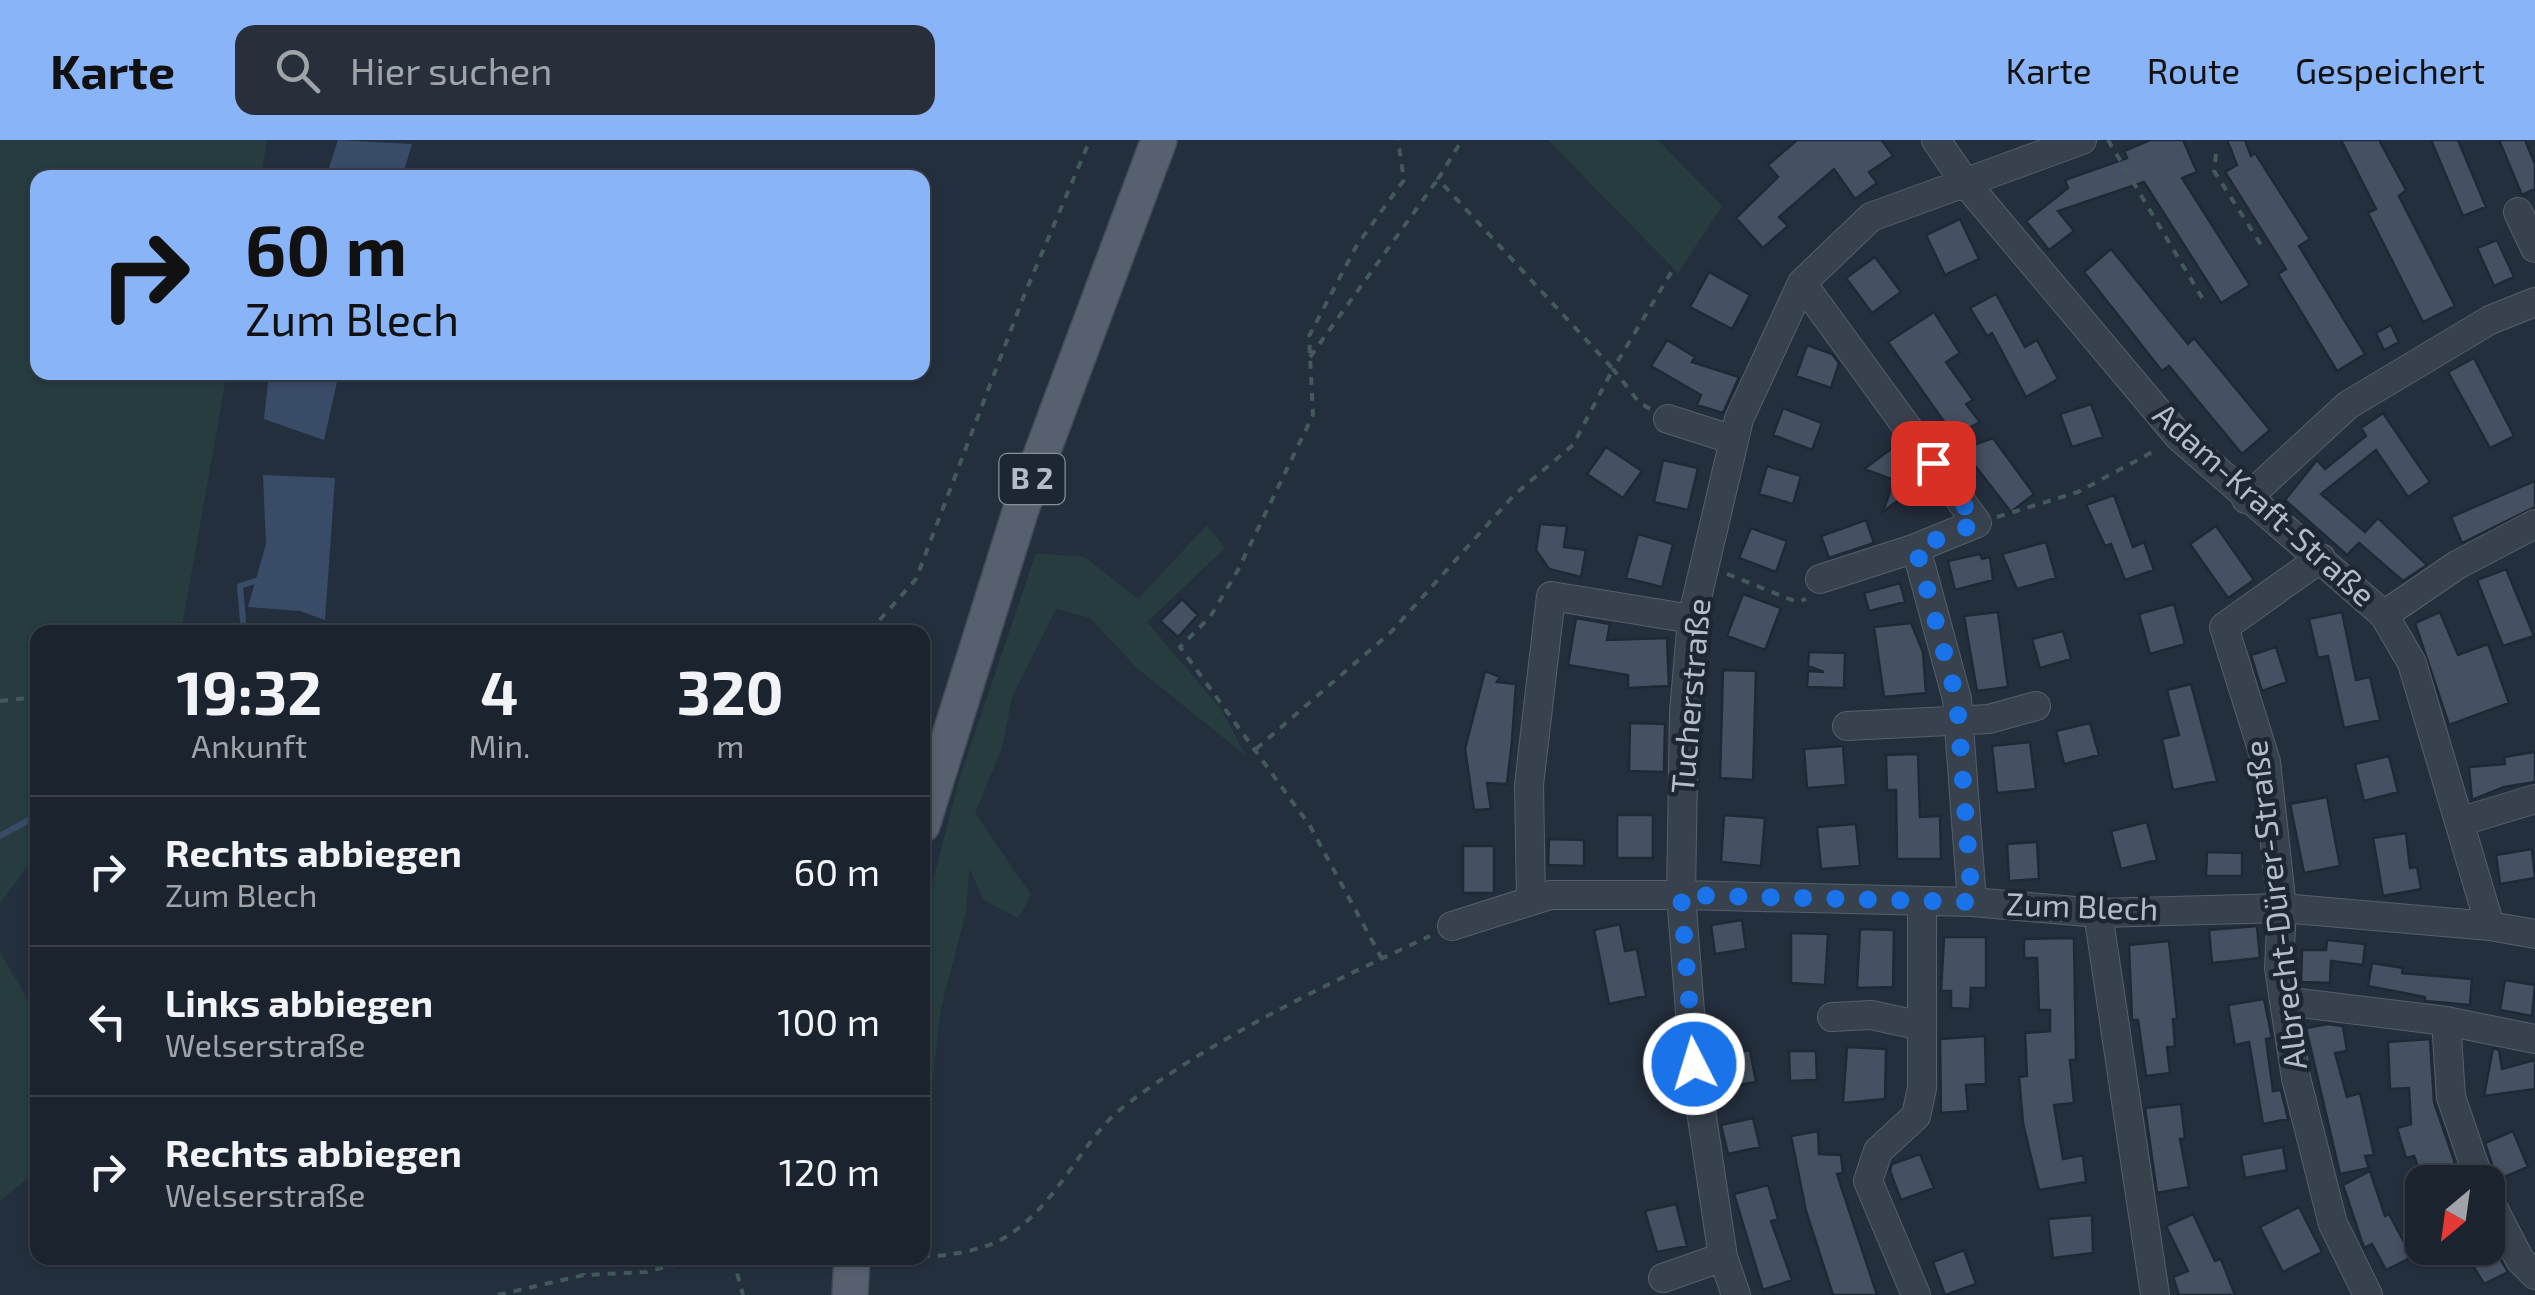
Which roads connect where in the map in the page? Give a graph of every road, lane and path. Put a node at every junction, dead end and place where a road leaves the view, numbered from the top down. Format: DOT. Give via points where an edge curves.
graph roads {
  1 [pos="1090,140"];
  2 [pos="1159,140"];
  3 [pos="1398,140"];
  4 [pos="1462,140"];
  5 [pos="1936,140"];
  6 [pos="2082,140"];
  7 [pos="2108,140"];
  8 [pos="2216,154"];
  9 [pos="1438,179"];
  10 [pos="1964,181"];
  11 [pos="2518,212"];
  12 [pos="2535,248"];
  13 [pos="2266,251"];
  14 [pos="1675,266"];
  15 [pos="1802,283"];
  16 [pos="2204,301"];
  17 [pos="2535,302"];
  18 [pos="1310,357"];
  19 [pos="1613,369"];
  20 [pos="1668,419"];
  21 [pos="2180,438"];
  22 [pos="1734,440"];
  23 [pos="2246,498"];
  24 [pos="1977,523"];
  25 [pos="2535,524"];
  26 [pos="1916,548"];
  27 [pos="2321,558"];
  28 [pos="1820,579"];
  29 [pos="2384,615"];
  30 [pos="1692,618"];
  31 [pos="875,625"];
  32 [pos="30,699"];
  33 [pos="0,701"];
  34 [pos="2036,706"];
  35 [pos="1957,720"];
  36 [pos="1847,726"];
  37 [pos="1256,749"];
  38 [pos="930,799"];
  39 [pos="2535,799"];
  40 [pos="2459,822"];
  41 [pos="1681,895"];
  42 [pos="1531,901"];
  43 [pos="1922,902"];
  44 [pos="1972,902"];
  45 [pos="2282,908"];
  46 [pos="2098,913"];
  47 [pos="1452,926"];
  48 [pos="2490,926"];
  49 [pos="2535,934"];
  50 [pos="1382,958"];
  51 [pos="2284,1002"];
  52 [pos="1832,1017"];
  53 [pos="2446,1021"];
  54 [pos="1922,1026"];
  55 [pos="2535,1038"];
  56 [pos="2474,1165"];
  57 [pos="2505,1231"];
  58 [pos="930,1256"];
  59 [pos="1724,1257"];
  60 [pos="582,1265"];
  61 [pos="674,1265"];
  62 [pos="735,1265"];
  63 [pos="852,1265"];
  64 [pos="584,1275"];
  65 [pos="2535,1275"];
  66 [pos="1663,1278"];
  67 [pos="498,1295"];
  68 [pos="743,1295"];
  69 [pos="850,1295"];
  70 [pos="1736,1295"];
  71 [pos="1916,1295"];
  72 [pos="2156,1295"];
  73 [pos="2368,1295"];
  1 -- 31 [label="path" via="916,580"];
  2 -- 38 [label="main road, B 2" via="1021,509"];
  3 -- 18 [label="path" via="1404,180 1357,244 1309,336"];
  4 -- 9 [label="path"];
  5 -- 10 [label="street, Adam-Kraft-Straße"];
  6 -- 10 [label="street, Tucherstraße"];
  7 -- 16 [label="path"];
  8 -- 13 [label="path" via="2214,171"];
  9 -- 18 [label="path"];
  9 -- 19 [label="path"];
  10 -- 15 [label="street, Tucherstraße" via="1871,218"];
  10 -- 21 [label="street, Adam-Kraft-Straße"];
  11 -- 12 [label="street"];
  14 -- 19 [label="path"];
  15 -- 22 [label="street, Tucherstraße"];
  15 -- 24 [label="street"];
  17 -- 23 [label="street" via="2490,320 2348,405"];
  18 -- 37 [label="path" via="1313,416 1238,570 1210,617 1180,647"];
  19 -- 20 [label="path" via="1638,402"];
  19 -- 37 [label="path" via="1573,445 1514,495 1392,631"];
  20 -- 22 [label="street"];
  21 -- 23 [label="street, Adam-Kraft-Straße"];
  21 -- 24 [label="path" via="2078,492"];
  22 -- 30 [label="street, Tucherstraße"];
  23 -- 27 [label="street, Adam-Kraft-Straße"];
  24 -- 26 [label="street"];
  25 -- 29 [label="street" via="2457,565"];
  26 -- 28 [label="street"];
  26 -- 35 [label="street"];
  27 -- 29 [label="street, Adam-Kraft-Straße"];
  27 -- 45 [label="street, Albrecht-Dürer-Straße" via="2224,627 2266,762"];
  29 -- 40 [label="street, Adam-Kraft-Straße" via="2412,663"];
  30 -- 41 [label="street, Tucherstraße"];
  30 -- 42 [label="street" via="1552,596 1529,785"];
  32 -- 33 [label="path"];
  34 -- 35 [label="street"];
  35 -- 36 [label="street"];
  35 -- 44 [label="street"];
  37 -- 50 [label="path" via="1310,826"];
  39 -- 40 [label="street"];
  40 -- 48 [label="street, Adam-Kraft-Straße"];
  41 -- 42 [label="street, Zum Blech" via="1550,895"];
  41 -- 43 [label="street, Zum Blech"];
  41 -- 59 [label="street, Tucherstraße" via="1694,1064"];
  42 -- 47 [label="street, Zum Blech"];
  43 -- 44 [label="street, Zum Blech"];
  43 -- 54 [label="street"];
  44 -- 46 [label="street, Zum Blech"];
  45 -- 46 [label="street, Zum Blech"];
  45 -- 48 [label="street, Zum Blech"];
  45 -- 51 [label="street, Albrecht-Dürer-Straße"];
  46 -- 72 [label="street"];
  47 -- 50 [label="path"];
  48 -- 49 [label="street, Zum Blech"];
  50 -- 58 [label="path" via="1186,1063 1118,1112 1057,1191 1003,1239"];
  51 -- 53 [label="street"];
  51 -- 73 [label="street, Albrecht-Dürer-Straße" via="2334,1224"];
  52 -- 54 [label="street" via="1870,1015"];
  53 -- 55 [label="street"];
  53 -- 56 [label="street" via="2451,1096"];
  54 -- 71 [label="street" via="1916,1116 1878,1151 1868,1181"];
  57 -- 65 [label="street"];
  59 -- 66 [label="street"];
  59 -- 70 [label="street, Tucherstraße"];
  60 -- 64 [label="path"];
  61 -- 64 [label="path"];
  62 -- 68 [label="path"];
  63 -- 69 [label="main road"];
  64 -- 67 [label="path"];
}
